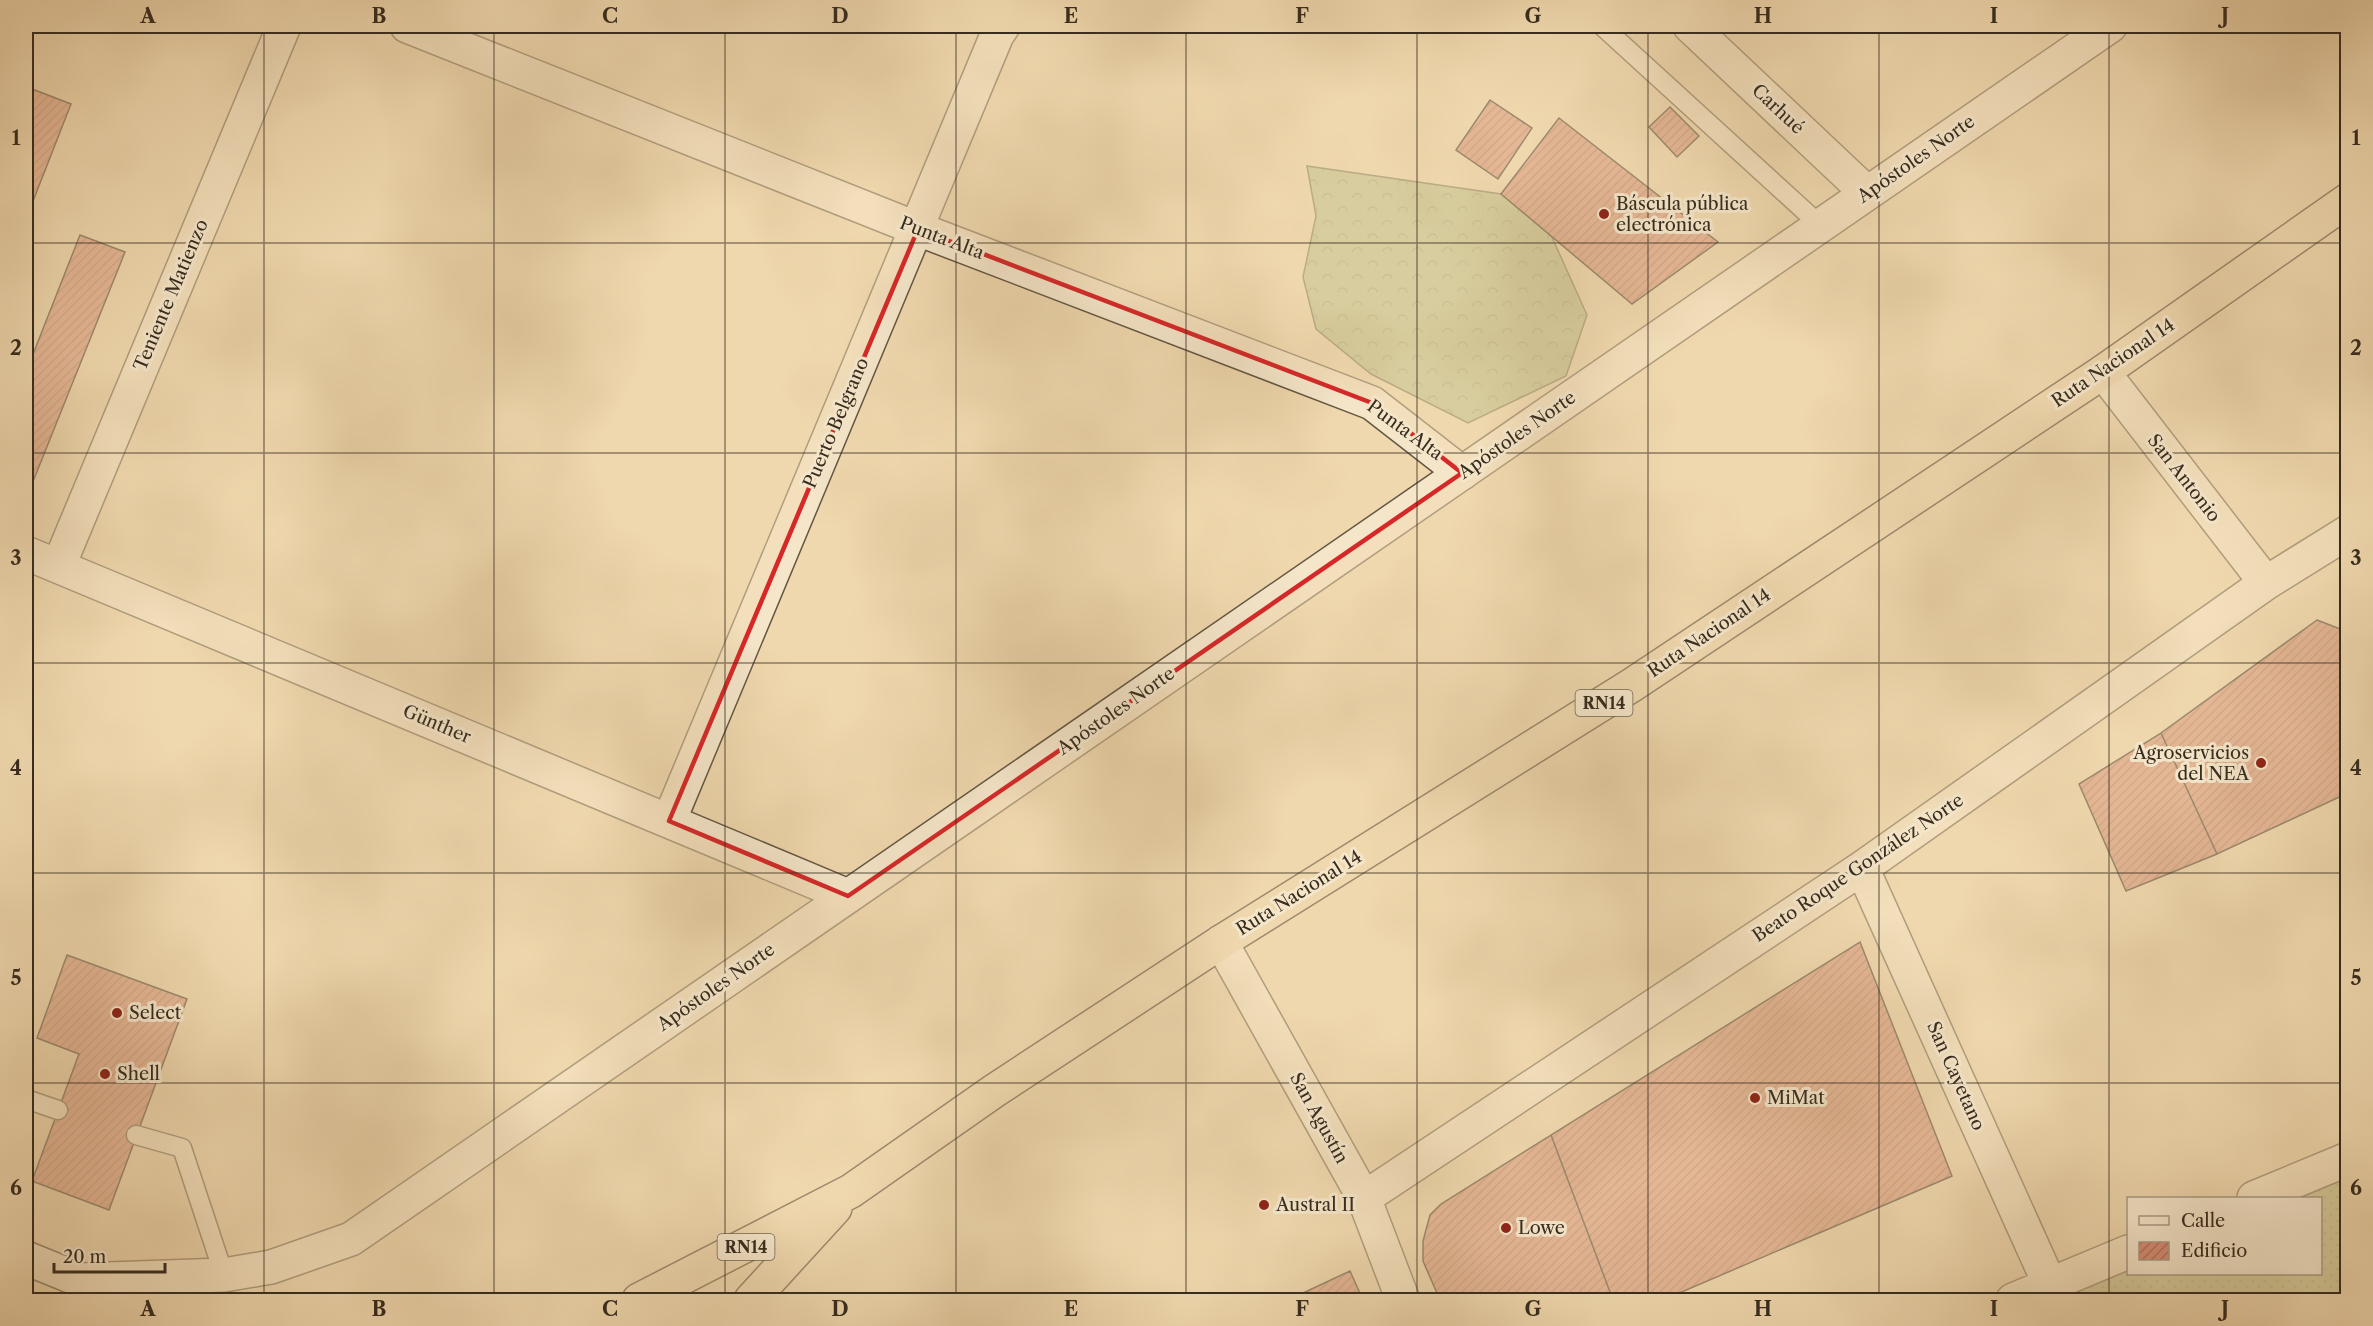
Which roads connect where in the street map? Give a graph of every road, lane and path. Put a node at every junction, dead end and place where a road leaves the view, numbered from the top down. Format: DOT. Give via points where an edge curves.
graph roads {
  1 [pos="284,26"];
  2 [pos="407,26"];
  3 [pos="1003,26"];
  4 [pos="1602,26"];
  5 [pos="1690,26"];
  6 [pos="2110,26"];
  7 [pos="1867,193"];
  8 [pos="2348,200"];
  9 [pos="1820,225"];
  10 [pos="918,229"];
  11 [pos="2103,372"];
  12 [pos="1462,473"];
  13 [pos="2348,532"];
  14 [pos="26,553"];
  15 [pos="59,565"];
  16 [pos="2266,583"];
  17 [pos="669,821"];
  18 [pos="1862,868"];
  19 [pos="848,896"];
  20 [pos="1221,942"];
  21 [pos="26,1099"];
  22 [pos="58,1110"];
  23 [pos="136,1135"];
  24 [pos="2348,1159"];
  25 [pos="851,1191"];
  26 [pos="2256,1197"];
  27 [pos="1364,1198"];
  28 [pos="2127,1252"];
  29 [pos="26,1258"];
  30 [pos="224,1275"];
  31 [pos="79,1280"];
  32 [pos="2050,1285"];
  33 [pos="129,1300"];
  34 [pos="639,1300"];
  35 [pos="751,1300"];
  36 [pos="1403,1300"];
  37 [pos="2013,1300"];
  1 -- 15 [label="street, Teniente Matienzo"];
  2 -- 10 [label="street, Punta Alta"];
  3 -- 10 [label="street, Puerto Belgrano"];
  4 -- 9 [label="lane"];
  5 -- 7 [label="street, Carhué"];
  6 -- 7 [label="street, Apóstoles Norte"];
  7 -- 9 [label="street, Apóstoles Norte"];
  8 -- 11 [label="highway, Ruta Nacional 14 / RN14"];
  9 -- 12 [label="street, Apóstoles Norte"];
  10 -- 12 [label="street, Punta Alta" via="1372,402"];
  10 -- 17 [label="street, Puerto Belgrano"];
  11 -- 16 [label="street, San Antonio"];
  11 -- 20 [label="highway, Ruta Nacional 14 / RN14" via="1632,685"];
  12 -- 19 [label="street, Apóstoles Norte"];
  13 -- 16 [label="street, Beato Roque González Norte"];
  14 -- 15 [label="street, Günther"];
  15 -- 17 [label="street, Günther"];
  16 -- 18 [label="street, Beato Roque González Norte"];
  17 -- 19 [label="street, Günther"];
  18 -- 27 [label="street, Beato Roque González Norte"];
  18 -- 32 [label="street, San Cayetano"];
  19 -- 30 [label="street, Apóstoles Norte" via="351,1239 271,1268"];
  20 -- 25 [label="highway, Ruta Nacional 14 / RN14" via="994,1091"];
  20 -- 27 [label="street, San Agustín"];
  21 -- 22 [label="lane"];
  23 -- 30 [label="lane" via="182,1148"];
  24 -- 26 [label="street"];
  25 -- 34 [label="highway, Ruta Nacional 14 / RN14"];
  25 -- 35 [label="highway, Ruta Nacional 14 / RN14"];
  27 -- 36 [label="street, San Agustín"];
  28 -- 32 [label="street"];
  29 -- 31 [label="street"];
  30 -- 31 [label="street, Apóstoles Norte"];
  31 -- 33 [label="street"];
  32 -- 37 [label="street"];
}
